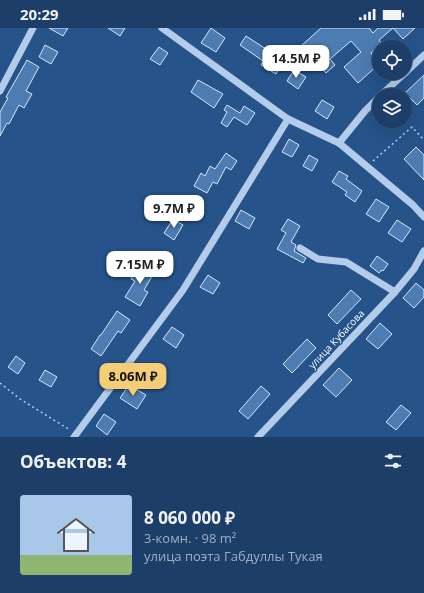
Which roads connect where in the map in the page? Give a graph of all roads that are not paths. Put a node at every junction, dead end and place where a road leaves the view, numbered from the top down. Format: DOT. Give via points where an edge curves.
graph roads {
  1 [pos="33,28"];
  2 [pos="162,28"];
  3 [pos="424,55"];
  4 [pos="412,66"];
  5 [pos="398,80"];
  6 [pos="389,88"];
  7 [pos="0,91"];
  8 [pos="372,104"];
  9 [pos="288,119"];
  10 [pos="339,143"];
  11 [pos="424,217"];
  12 [pos="300,248"];
  13 [pos="424,251"];
  14 [pos="395,292"];
  15 [pos="75,436"];
  16 [pos="258,437"];
  1 -- 7 [label="street"];
  2 -- 9 [label="street"];
  3 -- 4 [label="street"];
  5 -- 6 [label="street"];
  8 -- 10 [label="street"];
  9 -- 10 [label="street"];
  9 -- 15 [label="street" via="183,290"];
  10 -- 11 [label="street"];
  12 -- 14 [label="street" via="318,259 346,262"];
  13 -- 14 [label="street, улица Кубасова" via="414,269"];
  14 -- 16 [label="street, улица Кубасова"];
}
